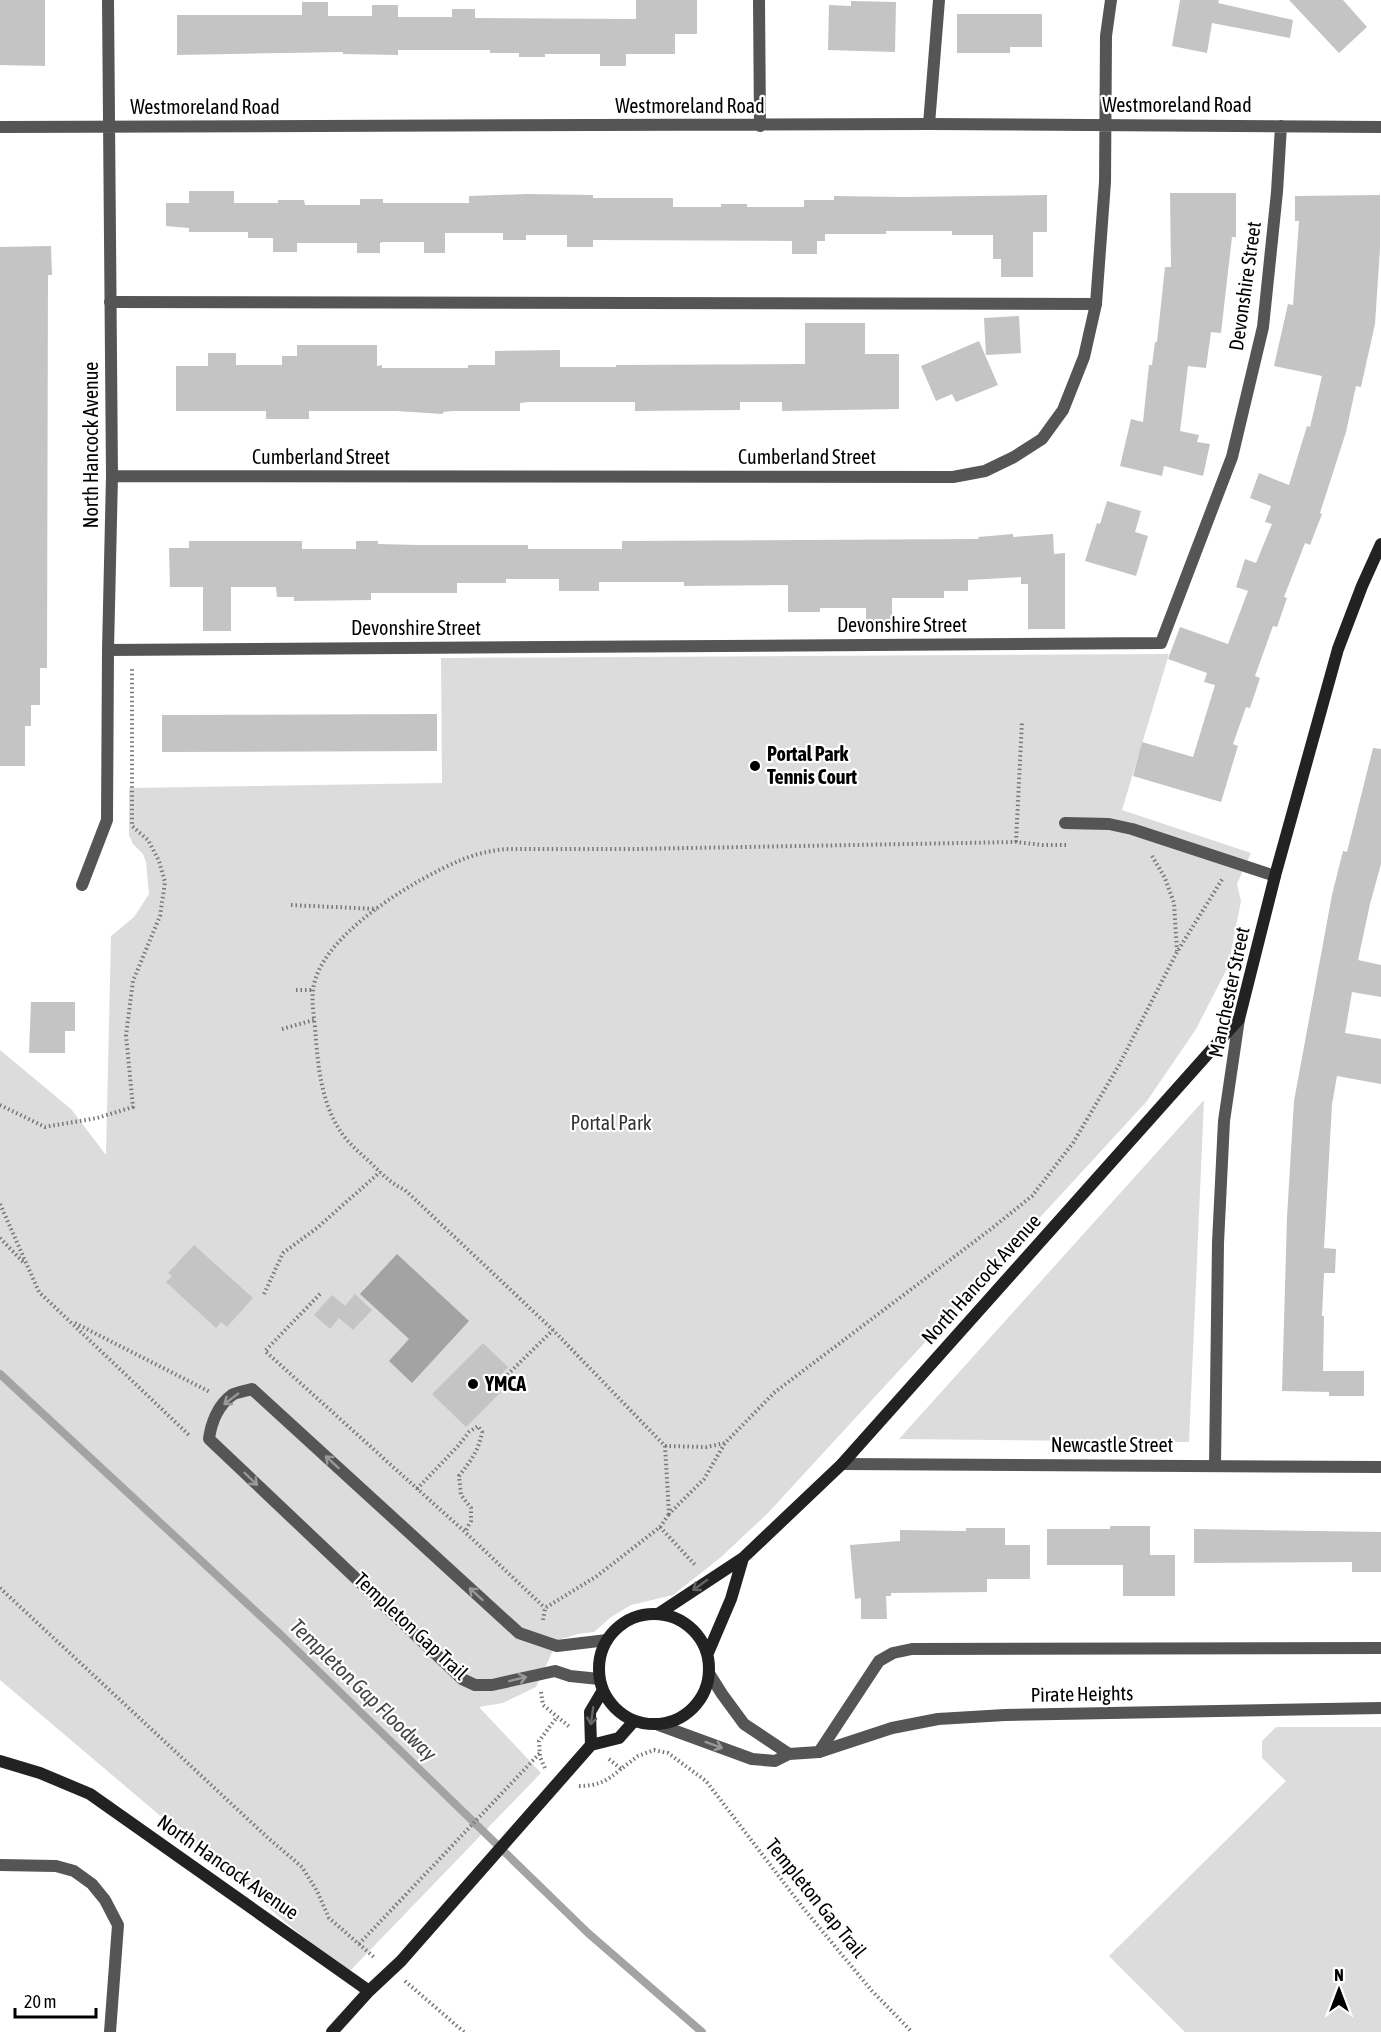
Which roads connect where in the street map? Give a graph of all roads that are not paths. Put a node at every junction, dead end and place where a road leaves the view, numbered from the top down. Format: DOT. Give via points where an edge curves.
graph roads {
  1 [pos="108,0"];
  2 [pos="759,0"];
  3 [pos="939,0"];
  4 [pos="1111,0"];
  5 [pos="929,124"];
  6 [pos="1105,124"];
  7 [pos="108,126"];
  8 [pos="760,126"];
  9 [pos="1281,126"];
  10 [pos="0,127"];
  11 [pos="1381,127"];
  12 [pos="110,302"];
  13 [pos="1096,304"];
  14 [pos="112,476"];
  15 [pos="1381,544"];
  16 [pos="108,650"];
  17 [pos="1065,823"];
  18 [pos="1275,876"];
  19 [pos="82,885"];
  20 [pos="1239,1019"];
  21 [pos="842,1464"];
  22 [pos="1215,1465"];
  23 [pos="1381,1467"];
  24 [pos="743,1558"];
  25 [pos="658,1614"];
  26 [pos="607,1641"];
  27 [pos="1381,1648"];
  28 [pos="708,1653"];
  29 [pos="710,1675"];
  30 [pos="601,1684"];
  31 [pos="1381,1708"];
  32 [pos="634,1721"];
  33 [pos="659,1725"];
  34 [pos="591,1745"];
  35 [pos="819,1752"];
  36 [pos="789,1754"];
  37 [pos="0,1761"];
  38 [pos="0,1865"];
  39 [pos="369,1991"];
  40 [pos="110,2032"];
  41 [pos="332,2032"];
  1 -- 7 [label="street, North Hancock Avenue"];
  2 -- 8 [label="street"];
  3 -- 5 [label="street"];
  4 -- 6 [label="street, Cumberland Street" via="1106,36"];
  5 -- 6 [label="street, Westmoreland Road"];
  5 -- 8 [label="street, Westmoreland Road"];
  6 -- 9 [label="street, Westmoreland Road"];
  6 -- 13 [label="street, Cumberland Street"];
  7 -- 8 [label="street, Westmoreland Road"];
  7 -- 10 [label="street, Westmoreland Road"];
  7 -- 12 [label="street, North Hancock Avenue"];
  9 -- 11 [label="street, Westmoreland Road"];
  9 -- 16 [label="street, Devonshire Street" via="1263,327 1232,457 1161,643"];
  12 -- 13 [label="street"];
  12 -- 14 [label="street, North Hancock Avenue"];
  13 -- 14 [label="street, Cumberland Street" via="1084,357 1063,410 1042,438 985,471 953,477"];
  14 -- 16 [label="street, North Hancock Avenue"];
  15 -- 18 [label="street, Manchester Street" via="1338,649"];
  16 -- 19 [label="street, North Hancock Avenue" via="107,820"];
  17 -- 18 [label="street" via="1132,829"];
  18 -- 20 [label="street, Manchester Street"];
  20 -- 21 [label="street, North Hancock Avenue"];
  20 -- 22 [label="street, Manchester Street" via="1222,1154"];
  21 -- 22 [label="street, Newcastle Street"];
  21 -- 24 [label="street, North Hancock Avenue"];
  22 -- 23 [label="street, Newcastle Street"];
  24 -- 25 [label="street, North Hancock Avenue, one-way"];
  24 -- 28 [label="street"];
  25 -- 26 [label="street, North Hancock Avenue" via="646,1614 624,1623"];
  25 -- 28 [label="street" via="689,1626"];
  26 -- 30 [label="street" via="601,1653"];
  26 -- 30 [label="street, one-way" via="557,1646 519,1633 252,1389 233,1394 210,1424 209,1439 462,1679 475,1685 492,1685 555,1671"];
  27 -- 35 [label="street" via="912,1649 879,1661"];
  28 -- 29 [label="street"];
  29 -- 33 [label="street" via="706,1690 693,1708 674,1721"];
  29 -- 36 [label="street" via="744,1724"];
  30 -- 32 [label="street" via="610,1703"];
  30 -- 34 [label="street, one-way" via="590,1712"];
  31 -- 35 [label="street, Pirate Heights" via="939,1719 892,1728"];
  32 -- 33 [label="street"];
  32 -- 34 [label="street" via="619,1738"];
  33 -- 36 [label="street, Pirate Heights, one-way" via="752,1759 775,1761"];
  34 -- 39 [label="street"];
  35 -- 36 [label="street, Pirate Heights"];
  37 -- 39 [label="street, North Hancock Avenue" via="61,1781 113,1808"];
  38 -- 40 [label="street" via="56,1866 74,1871 105,1900 118,1925"];
  39 -- 41 [label="street"];
}
